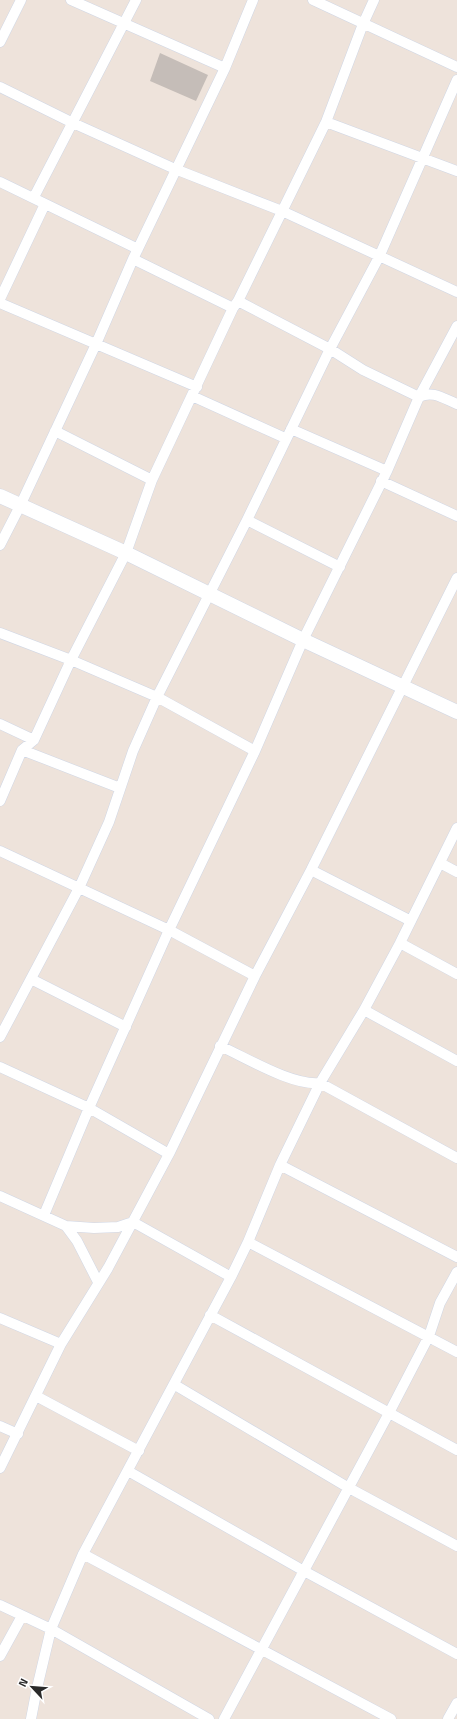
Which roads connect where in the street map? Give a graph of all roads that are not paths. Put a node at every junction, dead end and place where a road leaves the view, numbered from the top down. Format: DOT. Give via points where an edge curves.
graph roads {
  1 [pos="21,0"];
  2 [pos="71,0"];
  3 [pos="136,0"];
  4 [pos="253,0"];
  5 [pos="313,0"];
  6 [pos="374,0"];
  7 [pos="124,23"];
  8 [pos="363,24"];
  9 [pos="0,42"];
  10 [pos="457,67"];
  11 [pos="225,68"];
  12 [pos="457,80"];
  13 [pos="0,87"];
  14 [pos="326,122"];
  15 [pos="72,123"];
  16 [pos="423,158"];
  17 [pos="175,169"];
  18 [pos="457,171"];
  19 [pos="0,182"];
  20 [pos="34,198"];
  21 [pos="45,204"];
  22 [pos="282,211"];
  23 [pos="138,249"];
  24 [pos="379,257"];
  25 [pos="133,259"];
  26 [pos="457,292"];
  27 [pos="0,299"];
  28 [pos="0,303"];
  29 [pos="236,304"];
  30 [pos="457,326"];
  31 [pos="96,344"];
  32 [pos="330,349"];
  33 [pos="195,391"];
  34 [pos="419,397"];
  35 [pos="457,404"];
  36 [pos="292,429"];
  37 [pos="55,431"];
  38 [pos="285,438"];
  39 [pos="387,471"];
  40 [pos="152,480"];
  41 [pos="381,481"];
  42 [pos="0,496"];
  43 [pos="20,506"];
  44 [pos="457,516"];
  45 [pos="247,520"];
  46 [pos="0,545"];
  47 [pos="126,553"];
  48 [pos="340,567"];
  49 [pos="457,578"];
  50 [pos="209,594"];
  51 [pos="0,633"];
  52 [pos="303,640"];
  53 [pos="71,660"];
  54 [pos="402,687"];
  55 [pos="157,697"];
  56 [pos="457,712"];
  57 [pos="0,724"];
  58 [pos="34,740"];
  59 [pos="22,750"];
  60 [pos="255,751"];
  61 [pos="120,788"];
  62 [pos="0,801"];
  63 [pos="457,828"];
  64 [pos="0,851"];
  65 [pos="440,863"];
  66 [pos="311,870"];
  67 [pos="457,872"];
  68 [pos="79,888"];
  69 [pos="411,920"];
  70 [pos="169,930"];
  71 [pos="400,943"];
  72 [pos="457,974"];
  73 [pos="255,976"];
  74 [pos="31,979"];
  75 [pos="364,1010"];
  76 [pos="126,1027"];
  77 [pos="0,1037"];
  78 [pos="220,1046"];
  79 [pos="457,1061"];
  80 [pos="0,1067"];
  81 [pos="320,1083"];
  82 [pos="89,1108"];
  83 [pos="168,1154"];
  84 [pos="457,1158"];
  85 [pos="280,1165"];
  86 [pos="0,1196"];
  87 [pos="44,1215"];
  88 [pos="133,1222"];
  89 [pos="66,1226"];
  90 [pos="248,1242"];
  91 [pos="457,1257"];
  92 [pos="457,1272"];
  93 [pos="231,1277"];
  94 [pos="98,1282"];
  95 [pos="210,1315"];
  96 [pos="0,1318"];
  97 [pos="429,1336"];
  98 [pos="61,1344"];
  99 [pos="457,1352"];
  100 [pos="175,1385"];
  101 [pos="36,1396"];
  102 [pos="389,1413"];
  103 [pos="0,1426"];
  104 [pos="18,1434"];
  105 [pos="457,1450"];
  106 [pos="139,1451"];
  107 [pos="0,1468"];
  108 [pos="128,1471"];
  109 [pos="349,1488"];
  110 [pos="457,1546"];
  111 [pos="84,1554"];
  112 [pos="304,1571"];
  113 [pos="0,1605"];
  114 [pos="22,1616"];
  115 [pos="51,1629"];
  116 [pos="263,1649"];
  117 [pos="457,1654"];
  118 [pos="0,1656"];
  119 [pos="457,1703"];
  120 [pos="31,1719"];
  121 [pos="209,1719"];
  122 [pos="224,1719"];
  123 [pos="391,1719"];
  124 [pos="448,1719"];
  1 -- 9 [label="street"];
  2 -- 7 [label="street"];
  3 -- 7 [label="street"];
  4 -- 11 [label="street"];
  5 -- 8 [label="street"];
  6 -- 8 [label="street"];
  7 -- 11 [label="street"];
  7 -- 15 [label="street"];
  8 -- 10 [label="street"];
  8 -- 14 [label="street"];
  11 -- 17 [label="street"];
  12 -- 16 [label="street"];
  13 -- 15 [label="street"];
  14 -- 16 [label="street"];
  14 -- 22 [label="street"];
  15 -- 17 [label="street"];
  15 -- 20 [label="street"];
  16 -- 18 [label="street"];
  16 -- 24 [label="street"];
  17 -- 22 [label="street"];
  17 -- 23 [label="street"];
  19 -- 20 [label="street"];
  20 -- 21 [label="street"];
  21 -- 23 [label="street"];
  21 -- 27 [label="street"];
  22 -- 24 [label="street"];
  22 -- 29 [label="street"];
  23 -- 25 [label="street"];
  24 -- 26 [label="street"];
  24 -- 32 [label="street"];
  25 -- 29 [label="street"];
  25 -- 31 [label="street"];
  28 -- 31 [label="street"];
  29 -- 32 [label="street"];
  29 -- 33 [label="street"];
  30 -- 34 [label="street"];
  31 -- 33 [label="street"];
  31 -- 37 [label="street"];
  32 -- 34 [label="street" via="363,370"];
  32 -- 36 [label="street"];
  33 -- 38 [label="street"];
  33 -- 40 [label="street"];
  34 -- 35 [label="street" via="432,393"];
  34 -- 39 [label="street"];
  36 -- 38 [label="street"];
  36 -- 39 [label="street"];
  37 -- 40 [label="street"];
  37 -- 43 [label="street"];
  38 -- 45 [label="street"];
  39 -- 41 [label="street"];
  40 -- 47 [label="street"];
  41 -- 44 [label="street"];
  41 -- 48 [label="street"];
  42 -- 43 [label="street"];
  43 -- 46 [label="street"];
  43 -- 47 [label="street"];
  45 -- 48 [label="street"];
  45 -- 50 [label="street"];
  47 -- 50 [label="street"];
  47 -- 53 [label="street"];
  48 -- 52 [label="street"];
  49 -- 54 [label="street"];
  50 -- 52 [label="street"];
  50 -- 55 [label="street"];
  51 -- 53 [label="street"];
  52 -- 54 [label="street"];
  52 -- 60 [label="street"];
  53 -- 55 [label="street"];
  53 -- 58 [label="street"];
  54 -- 56 [label="street"];
  54 -- 66 [label="street"];
  55 -- 60 [label="street"];
  55 -- 61 [label="street"];
  57 -- 58 [label="street"];
  58 -- 59 [label="street"];
  59 -- 61 [label="street"];
  59 -- 62 [label="street"];
  60 -- 70 [label="street"];
  61 -- 68 [label="street" via="109,822"];
  63 -- 65 [label="street"];
  64 -- 68 [label="street"];
  65 -- 67 [label="street"];
  65 -- 69 [label="street"];
  66 -- 69 [label="street"];
  66 -- 73 [label="street"];
  68 -- 70 [label="street"];
  68 -- 74 [label="street"];
  69 -- 71 [label="street"];
  70 -- 73 [label="street"];
  70 -- 76 [label="street"];
  71 -- 72 [label="street"];
  71 -- 75 [label="street"];
  73 -- 78 [label="street"];
  74 -- 76 [label="street"];
  74 -- 77 [label="street"];
  75 -- 79 [label="street"];
  75 -- 81 [label="street"];
  76 -- 82 [label="street"];
  78 -- 81 [label="street" via="290,1078 312,1084"];
  78 -- 83 [label="street"];
  80 -- 82 [label="street"];
  81 -- 84 [label="street"];
  81 -- 85 [label="street"];
  82 -- 83 [label="street"];
  82 -- 87 [label="street"];
  83 -- 88 [label="street"];
  85 -- 90 [label="street"];
  85 -- 91 [label="street"];
  86 -- 87 [label="street"];
  87 -- 89 [label="street"];
  88 -- 89 [label="street" via="118,1227"];
  88 -- 93 [label="street"];
  88 -- 94 [label="street"];
  89 -- 94 [label="street" via="77,1241"];
  90 -- 93 [label="street"];
  90 -- 97 [label="street"];
  92 -- 97 [label="street" via="440,1304"];
  93 -- 95 [label="street"];
  94 -- 98 [label="street"];
  95 -- 100 [label="street"];
  95 -- 102 [label="street"];
  96 -- 98 [label="street"];
  97 -- 99 [label="street"];
  97 -- 102 [label="street"];
  98 -- 101 [label="street"];
  100 -- 106 [label="street"];
  100 -- 109 [label="street"];
  101 -- 104 [label="street"];
  101 -- 106 [label="street"];
  102 -- 105 [label="street"];
  102 -- 109 [label="street"];
  103 -- 104 [label="street"];
  104 -- 107 [label="street"];
  106 -- 108 [label="street"];
  108 -- 111 [label="street"];
  108 -- 112 [label="street"];
  109 -- 110 [label="street"];
  109 -- 112 [label="street"];
  111 -- 115 [label="street"];
  111 -- 116 [label="street"];
  112 -- 116 [label="street"];
  112 -- 117 [label="street"];
  113 -- 114 [label="street"];
  114 -- 115 [label="street"];
  114 -- 118 [label="street"];
  115 -- 120 [label="street"];
  115 -- 121 [label="street"];
  116 -- 122 [label="street"];
  116 -- 123 [label="street"];
  119 -- 124 [label="street"];
}
